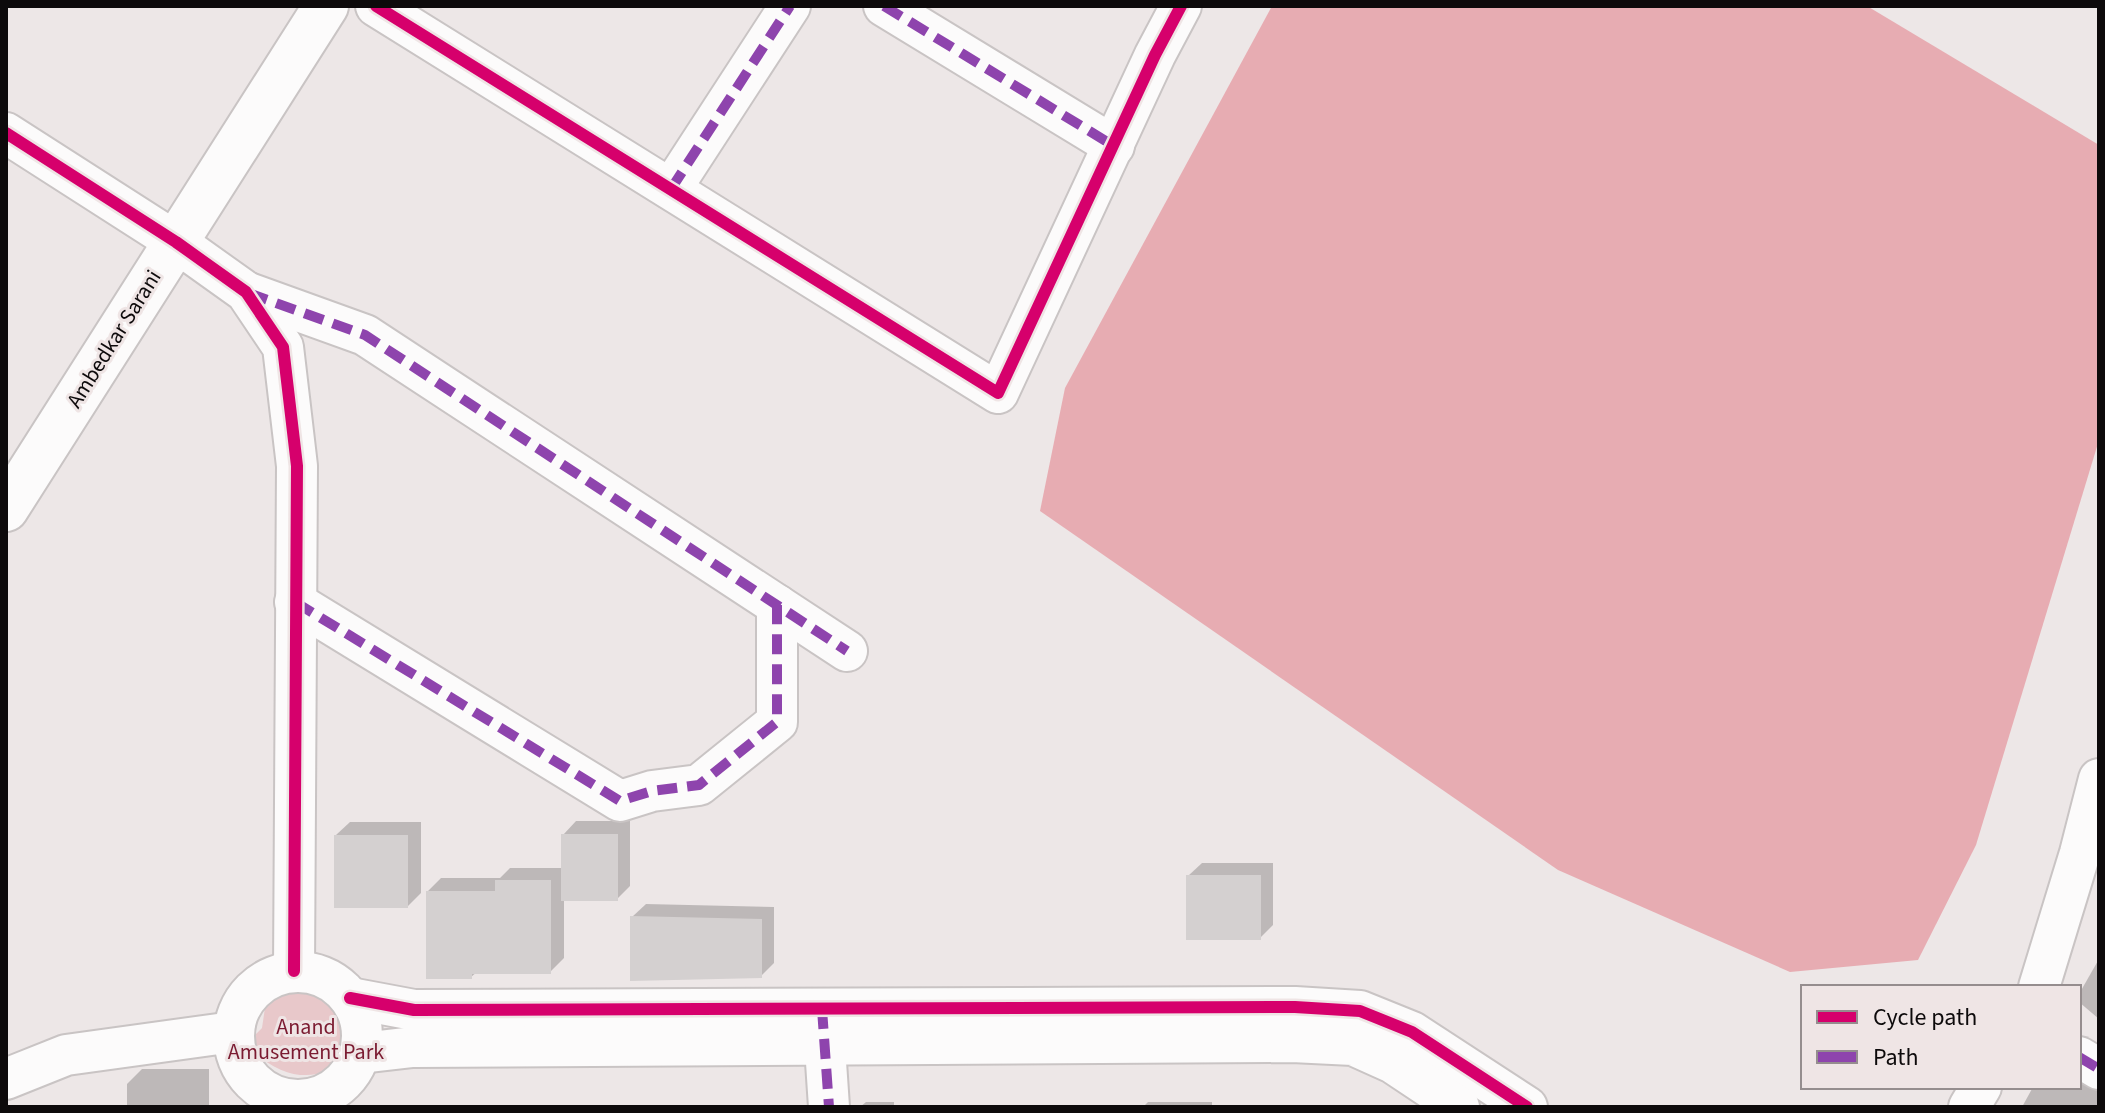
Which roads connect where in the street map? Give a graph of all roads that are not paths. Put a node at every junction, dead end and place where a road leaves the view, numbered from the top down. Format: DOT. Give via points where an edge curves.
graph roads {
  1 [pos="326,6"];
  2 [pos="376,6"];
  3 [pos="790,6"];
  4 [pos="884,6"];
  5 [pos="1181,6"];
  6 [pos="6,133"];
  7 [pos="1114,146"];
  8 [pos="671,189"];
  9 [pos="176,242"];
  10 [pos="246,292"];
  11 [pos="6,509"];
  12 [pos="295,602"];
  13 [pos="777,605"];
  14 [pos="847,651"];
  15 [pos="2099,779"];
  16 [pos="294,971"];
  17 [pos="2040,985"];
  18 [pos="350,998"];
  19 [pos="824,1026"];
  20 [pos="233,1032"];
  21 [pos="361,1053"];
  22 [pos="2081,1058"];
  23 [pos="2099,1069"];
  24 [pos="6,1079"];
  25 [pos="1980,1089"];
  26 [pos="300,1104"];
  27 [pos="829,1107"];
  28 [pos="1459,1107"];
  29 [pos="1527,1107"];
  30 [pos="1969,1107"];
  1 -- 9 [label="street, Ambedkar Sarani"];
  2 -- 8 [label="street"];
  3 -- 8 [label="street"];
  4 -- 7 [label="street"];
  5 -- 7 [label="street"];
  6 -- 9 [label="street"];
  7 -- 8 [label="street" via="998,393"];
  9 -- 10 [label="street"];
  9 -- 11 [label="street, Ambedkar Sarani"];
  10 -- 12 [label="street" via="283,347 297,466"];
  10 -- 13 [label="street" via="365,335"];
  12 -- 13 [label="street" via="620,801 699,785 777,722"];
  12 -- 16 [label="street"];
  13 -- 14 [label="street"];
  15 -- 17 [label="street"];
  16 -- 18 [label="street" via="326,978"];
  16 -- 20 [label="street" via="253,989 238,1011"];
  18 -- 19 [label="street" via="414,1010"];
  18 -- 21 [label="street" via="359,1014"];
  19 -- 21 [label="street"];
  19 -- 27 [label="street"];
  19 -- 28 [label="street" via="1353,1045 1393,1063"];
  19 -- 29 [label="street" via="1295,1007 1360,1011 1412,1032"];
  20 -- 24 [label="street" via="66,1055"];
  20 -- 26 [label="street" via="242,1070 256,1086"];
  21 -- 26 [label="street" via="335,1089"];
  22 -- 23 [label="street"];
  25 -- 30 [label="street"];
}
